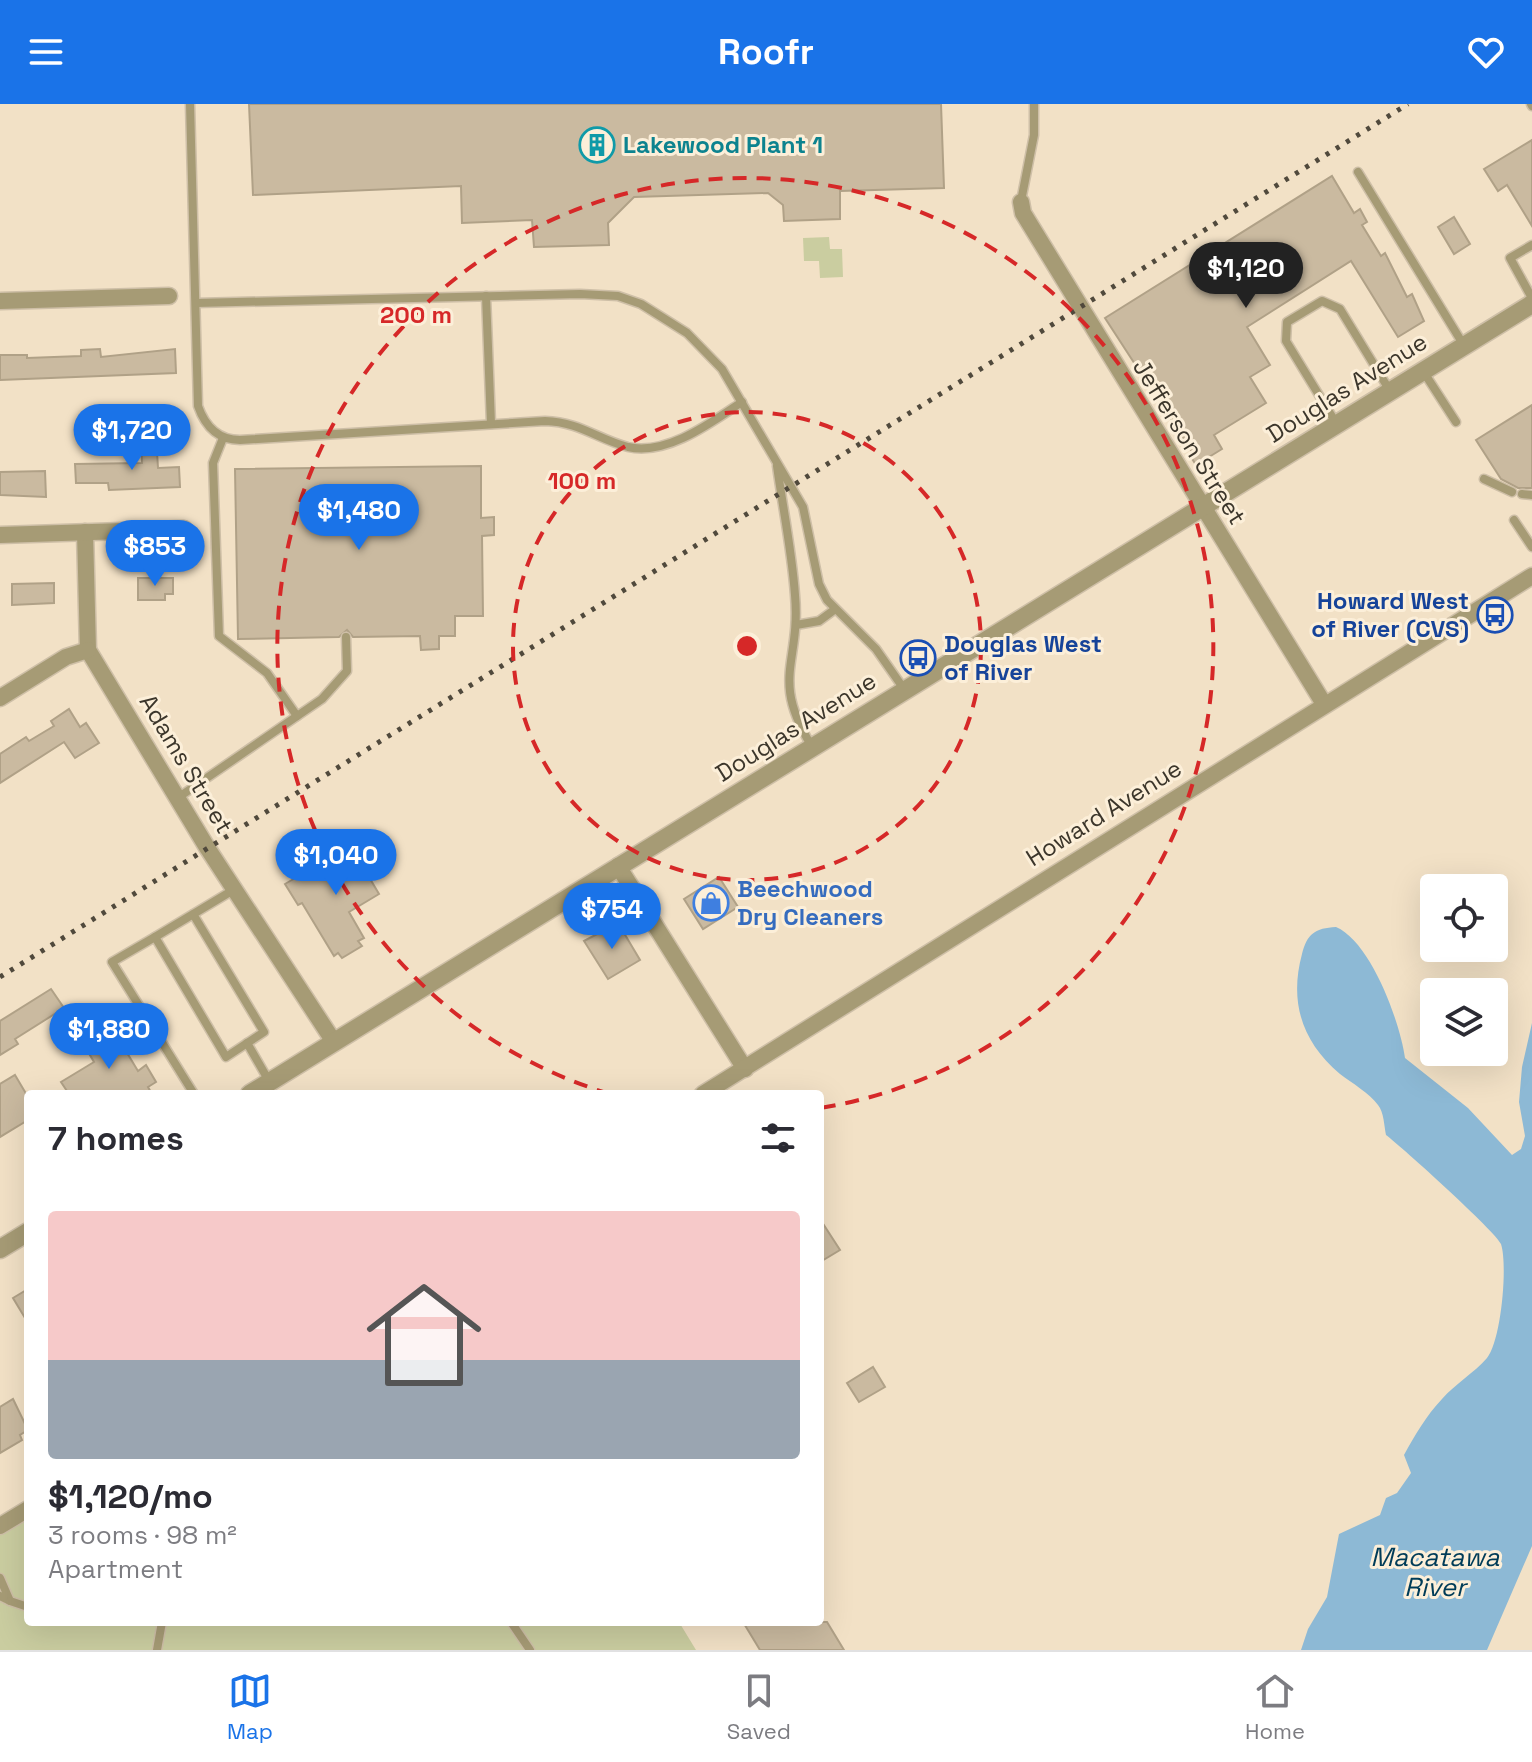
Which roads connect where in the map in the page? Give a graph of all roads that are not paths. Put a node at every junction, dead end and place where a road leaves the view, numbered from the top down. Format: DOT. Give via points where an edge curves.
graph roads {
  1 [pos="190,104"];
  2 [pos="1034,104"];
  3 [pos="1358,172"];
  4 [pos="1021,202"];
  5 [pos="1532,245"];
  6 [pos="169,296"];
  7 [pos="486,296"];
  8 [pos="1532,298"];
  9 [pos="0,301"];
  10 [pos="196,303"];
  11 [pos="1532,304"];
  12 [pos="1463,344"];
  13 [pos="1423,370"];
  14 [pos="1390,391"];
  15 [pos="742,402"];
  16 [pos="1456,422"];
  17 [pos="1336,423"];
  18 [pos="491,424"];
  19 [pos="223,438"];
  20 [pos="776,465"];
  21 [pos="1484,479"];
  22 [pos="1522,494"];
  23 [pos="1201,507"];
  24 [pos="1514,520"];
  25 [pos="184,529"];
  26 [pos="85,532"];
  27 [pos="0,535"];
  28 [pos="1532,547"];
  29 [pos="1532,576"];
  30 [pos="834,610"];
  31 [pos="796,625"];
  32 [pos="346,637"];
  33 [pos="88,650"];
  34 [pos="904,689"];
  35 [pos="0,698"];
  36 [pos="1324,704"];
  37 [pos="297,716"];
  38 [pos="811,745"];
  39 [pos="179,797"];
  40 [pos="618,866"];
  41 [pos="235,889"];
  42 [pos="193,914"];
  43 [pos="155,937"];
  44 [pos="334,1042"];
  45 [pos="247,1043"];
  46 [pos="745,1069"];
  47 [pos="269,1082"];
  48 [pos="192,1090"];
  49 [pos="256,1090"];
  50 [pos="710,1090"];
  51 [pos="24,1234"];
  52 [pos="0,1249"];
  53 [pos="24,1511"];
  54 [pos="0,1526"];
  55 [pos="0,1578"];
  56 [pos="0,1596"];
  57 [pos="10,1601"];
  58 [pos="24,1606"];
  59 [pos="161,1626"];
  60 [pos="514,1626"];
  61 [pos="157,1650"];
  62 [pos="530,1650"];
  1 -- 10 [label="lane"];
  2 -- 4 [label="lane" via="1034,135"];
  3 -- 12 [label="lane"];
  4 -- 23 [label="street, Jefferson Street" via="1029,224"];
  5 -- 8 [label="lane" via="1510,258"];
  6 -- 9 [label="street"];
  7 -- 10 [label="lane"];
  7 -- 15 [label="lane" via="630,299 687,333 722,369"];
  7 -- 18 [label="lane"];
  10 -- 19 [label="lane" via="198,406"];
  11 -- 12 [label="street, Douglas Avenue"];
  12 -- 13 [label="street, Douglas Avenue"];
  13 -- 14 [label="street, Douglas Avenue"];
  13 -- 16 [label="lane"];
  14 -- 17 [label="street, Douglas Avenue"];
  14 -- 17 [label="lane" via="1340,309 1322,301 1287,322 1286,341"];
  15 -- 18 [label="lane" via="686,435 643,449 562,422"];
  15 -- 20 [label="lane"];
  17 -- 23 [label="street, Douglas Avenue"];
  18 -- 19 [label="lane"];
  19 -- 37 [label="lane" via="213,463 219,636 267,673"];
  20 -- 30 [label="lane" via="803,507 819,584"];
  20 -- 31 [label="lane"];
  21 -- 22 [label="lane"];
  23 -- 34 [label="street, Douglas Avenue"];
  23 -- 36 [label="street, Jefferson Street"];
  24 -- 28 [label="lane"];
  25 -- 26 [label="street"];
  26 -- 27 [label="street"];
  26 -- 33 [label="street"];
  29 -- 36 [label="street, Howard Avenue"];
  30 -- 31 [label="lane" via="819,621"];
  30 -- 34 [label="lane" via="876,649"];
  31 -- 38 [label="lane" via="788,690"];
  32 -- 37 [label="lane" via="347,671 322,699"];
  33 -- 35 [label="street" via="66,657"];
  33 -- 39 [label="street, Adams Street"];
  34 -- 38 [label="street, Douglas Avenue"];
  36 -- 46 [label="street, Howard Avenue"];
  37 -- 39 [label="lane"];
  38 -- 40 [label="street, Douglas Avenue"];
  39 -- 41 [label="street, Adams Street"];
  40 -- 44 [label="street, Douglas Avenue"];
  40 -- 46 [label="street"];
  41 -- 42 [label="lane"];
  41 -- 44 [label="street, Adams Street"];
  42 -- 43 [label="lane"];
  42 -- 45 [label="lane" via="264,1032"];
  43 -- 45 [label="lane" via="226,1057"];
  43 -- 48 [label="lane" via="112,962"];
  44 -- 47 [label="street, Douglas Avenue"];
  45 -- 47 [label="lane"];
  46 -- 50 [label="street, Howard Avenue"];
  47 -- 49 [label="street, Douglas Avenue"];
  51 -- 52 [label="street"];
  53 -- 54 [label="street"];
  55 -- 57 [label="lane"];
  56 -- 57 [label="lane"];
  57 -- 58 [label="lane"];
  59 -- 61 [label="lane"];
  60 -- 62 [label="lane"];
}
